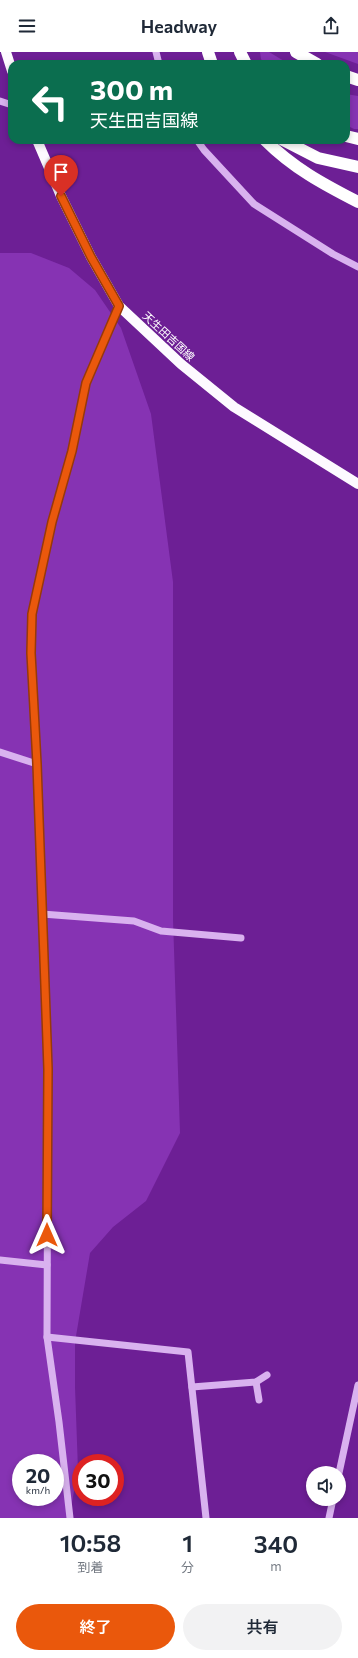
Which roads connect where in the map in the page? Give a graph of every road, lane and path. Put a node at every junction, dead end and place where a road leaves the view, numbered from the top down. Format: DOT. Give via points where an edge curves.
graph roads {
  1 [pos="296,52"];
  2 [pos="310,60"];
  3 [pos="39,144"];
  4 [pos="199,144"];
  5 [pos="269,144"];
  6 [pos="291,144"];
  7 [pos="358,167"];
  8 [pos="358,202"];
  9 [pos="358,267"];
  10 [pos="119,306"];
  11 [pos="358,484"];
  12 [pos="0,752"];
  13 [pos="37,764"];
  14 [pos="42,914"];
  15 [pos="241,938"];
  16 [pos="0,1260"];
  17 [pos="47,1265"];
  18 [pos="46,1338"];
  19 [pos="267,1375"];
  20 [pos="256,1382"];
  21 [pos="358,1385"];
  22 [pos="192,1387"];
  23 [pos="259,1400"];
  24 [pos="341,1466"];
  25 [pos="332,1506"];
  26 [pos="70,1518"];
  27 [pos="206,1518"];
  28 [pos="329,1518"];
  1 -- 2 [label="highway"];
  3 -- 10 [label="main road, 天生田吉国線" via="91,257"];
  4 -- 9 [label="street" via="254,204"];
  5 -- 8 [label="highway" via="316,180"];
  6 -- 7 [label="highway" via="318,158"];
  10 -- 11 [label="main road, 天生田吉国線" via="181,364 234,407"];
  10 -- 13 [label="street" via="86,383 32,614 31,653"];
  12 -- 13 [label="street"];
  13 -- 14 [label="street"];
  14 -- 15 [label="street" via="134,921 161,931"];
  14 -- 17 [label="street" via="48,1069"];
  16 -- 17 [label="street"];
  17 -- 18 [label="street"];
  18 -- 22 [label="street" via="188,1352"];
  18 -- 26 [label="street" via="60,1422"];
  19 -- 20 [label="street"];
  20 -- 22 [label="street"];
  20 -- 23 [label="street"];
  21 -- 24 [label="street"];
  22 -- 27 [label="street"];
  25 -- 28 [label="street"];
}
